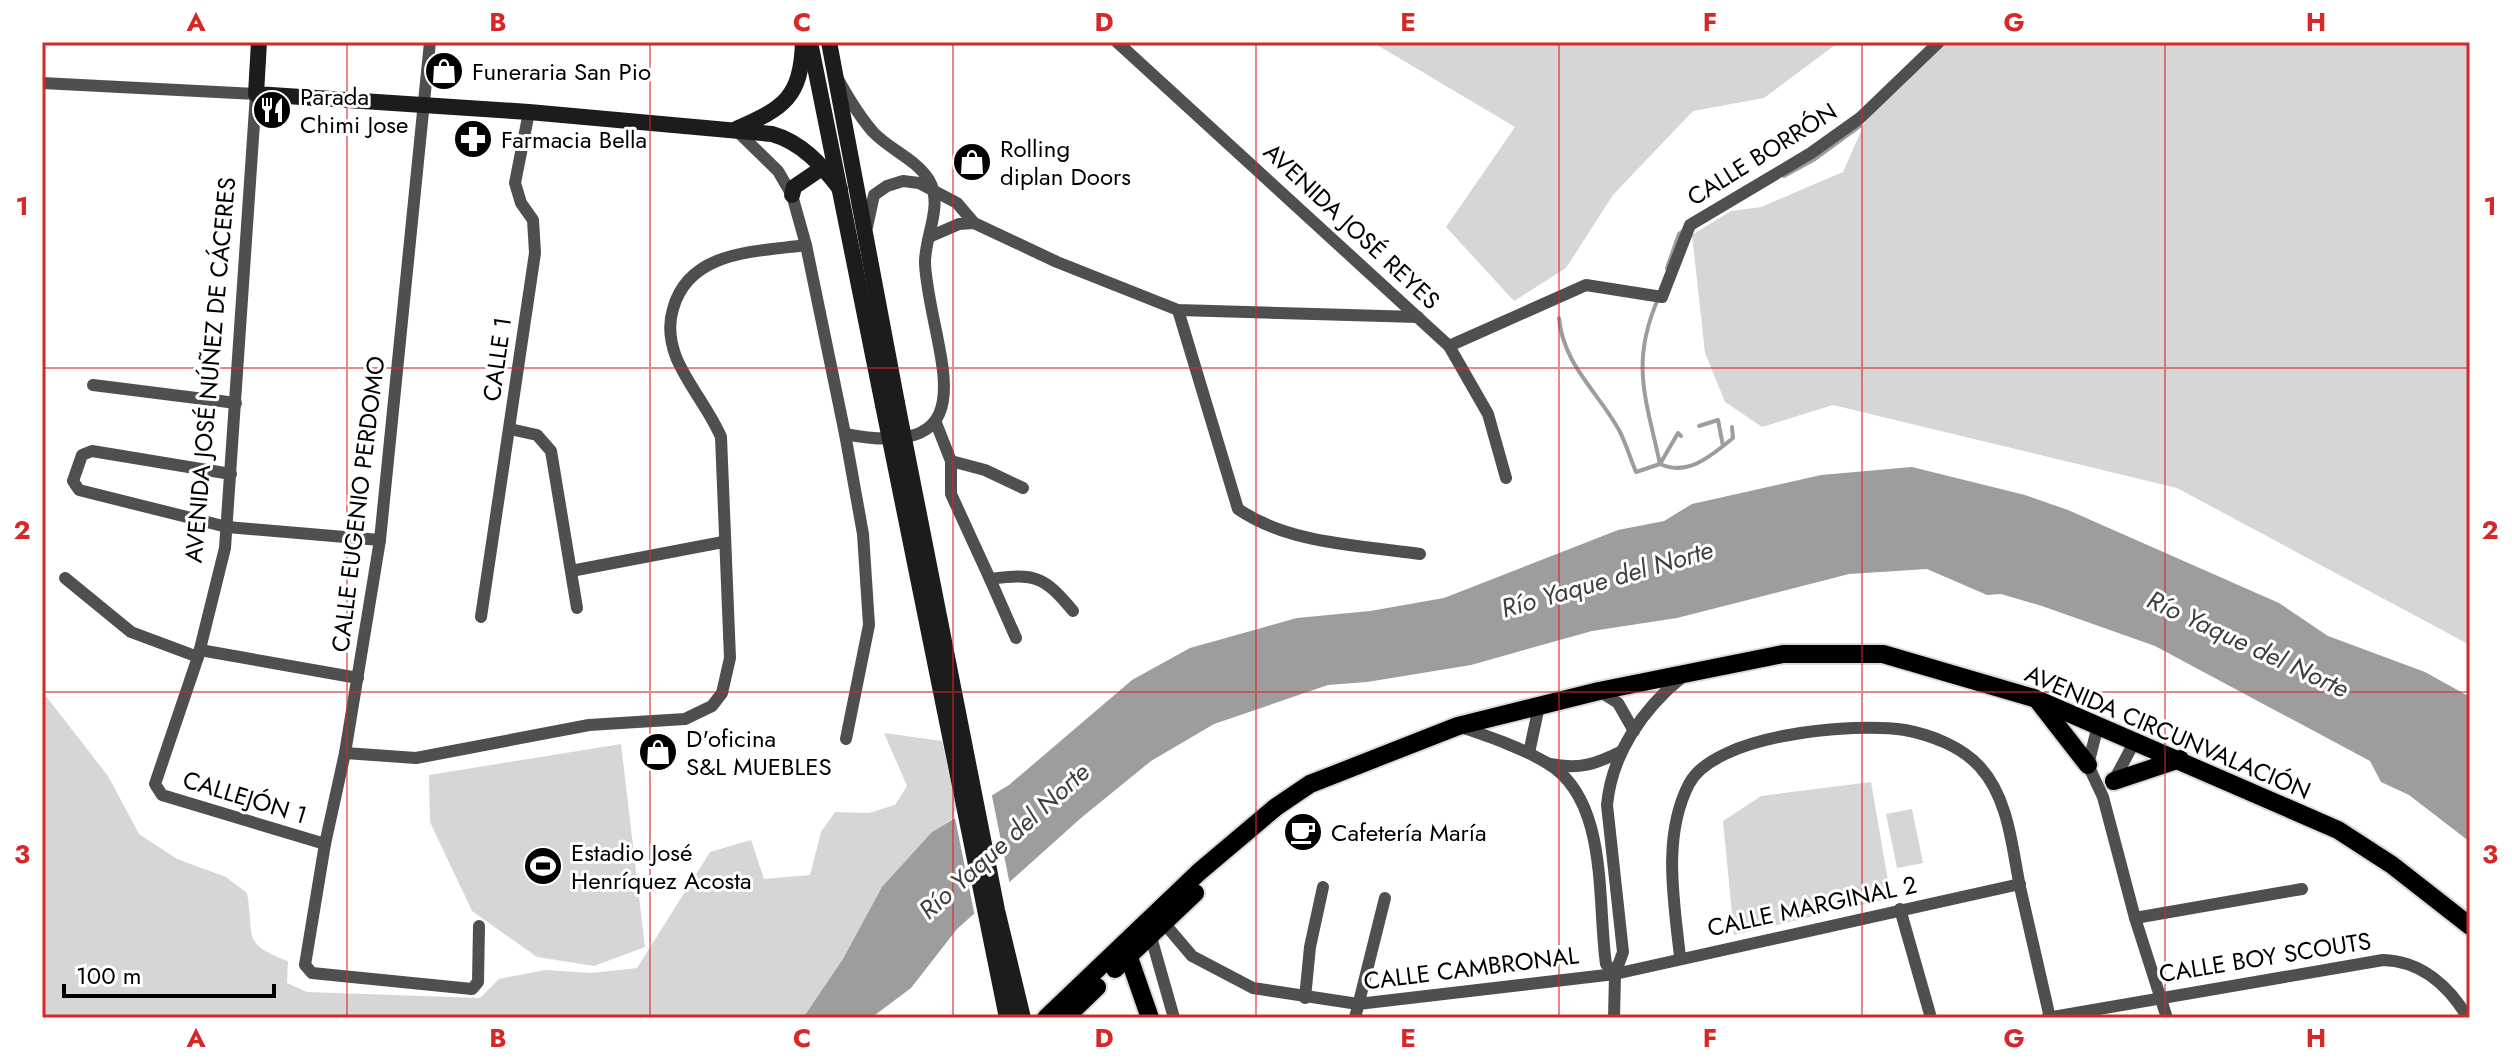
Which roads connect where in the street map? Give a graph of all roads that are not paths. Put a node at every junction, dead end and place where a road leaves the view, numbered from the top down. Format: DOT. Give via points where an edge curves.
graph roads {
  1 [pos="259,42"];
  2 [pos="430,42"];
  3 [pos="803,42"];
  4 [pos="810,42"];
  5 [pos="829,42"];
  6 [pos="1117,42"];
  7 [pos="1939,42"];
  8 [pos="835,75"];
  9 [pos="42,83"];
  10 [pos="256,94"];
  11 [pos="425,108"];
  12 [pos="529,112"];
  13 [pos="735,129"];
  14 [pos="822,168"];
  15 [pos="840,189"];
  16 [pos="934,191"];
  17 [pos="792,195"];
  18 [pos="974,223"];
  19 [pos="867,227"];
  20 [pos="929,237"];
  21 [pos="806,245"];
  22 [pos="1178,310"];
  23 [pos="1418,317"];
  24 [pos="1449,346"];
  25 [pos="93,385"];
  26 [pos="236,403"];
  27 [pos="890,404"];
  28 [pos="936,423"];
  29 [pos="510,429"];
  30 [pos="845,434"];
  31 [pos="951,461"];
  32 [pos="231,474"];
  33 [pos="1506,478"];
  34 [pos="1023,488"];
  35 [pos="227,527"];
  36 [pos="380,540"];
  37 [pos="723,542"];
  38 [pos="1420,554"];
  39 [pos="571,571"];
  40 [pos="65,578"];
  41 [pos="990,579"];
  42 [pos="577,608"];
  43 [pos="1073,611"];
  44 [pos="481,617"];
  45 [pos="1016,638"];
  46 [pos="199,654"];
  47 [pos="1689,671"];
  48 [pos="358,678"];
  49 [pos="1599,691"];
  50 [pos="2034,698"];
  51 [pos="1539,706"];
  52 [pos="2098,725"];
  53 [pos="1458,726"];
  54 [pos="1634,731"];
  55 [pos="846,739"];
  56 [pos="2136,739"];
  57 [pos="1622,751"];
  58 [pos="345,753"];
  59 [pos="1529,753"];
  60 [pos="2180,759"];
  61 [pos="1550,764"];
  62 [pos="2088,765"];
  63 [pos="1355,768"];
  64 [pos="156,788"];
  65 [pos="2108,789"];
  66 [pos="325,844"];
  67 [pos="2020,884"];
  68 [pos="1323,887"];
  69 [pos="2302,889"];
  70 [pos="1385,898"];
  71 [pos="1900,909"];
  72 [pos="2135,918"];
  73 [pos="479,926"];
  74 [pos="2470,926"];
  75 [pos="1158,930"];
  76 [pos="1127,950"];
  77 [pos="1680,957"];
  78 [pos="1615,974"];
  79 [pos="2160,996"];
  80 [pos="1305,998"];
  81 [pos="1358,1004"];
  82 [pos="1007,1018"];
  83 [pos="1023,1018"];
  84 [pos="1046,1018"];
  85 [pos="1065,1018"];
  86 [pos="1150,1018"];
  87 [pos="1174,1018"];
  88 [pos="1355,1018"];
  89 [pos="1614,1018"];
  90 [pos="1931,1018"];
  91 [pos="2049,1018"];
  92 [pos="2167,1018"];
  93 [pos="2468,1018"];
  1 -- 10 [label="main road, AVENIDA JOSÉ NÚÑEZ DE CÁCERES"];
  2 -- 11 [label="street, CALLE EUGENIO PERDOMO"];
  3 -- 13 [label="main road" via="798,85 786,103"];
  4 -- 15 [label="main road"];
  5 -- 8 [label="main road"];
  6 -- 23 [label="street, AVENIDA JOSÉ REYES"];
  7 -- 24 [label="street, CALLE BORRÓN" via="1860,118 1690,225 1662,297 1586,285"];
  8 -- 16 [label="street" via="874,132 919,168"];
  8 -- 19 [label="main road"];
  9 -- 10 [label="street"];
  10 -- 11 [label="main road"];
  10 -- 26 [label="street, AVENIDA JOSÉ NÚÑEZ DE CÁCERES"];
  11 -- 12 [label="main road"];
  11 -- 36 [label="street, CALLE EUGENIO PERDOMO"];
  12 -- 13 [label="main road"];
  12 -- 29 [label="street, CALLE 1" via="515,183 533,220 535,253"];
  13 -- 14 [label="main road" via="789,139"];
  13 -- 17 [label="street" via="778,171"];
  14 -- 15 [label="main road"];
  14 -- 17 [label="main road" via="794,187"];
  15 -- 27 [label="main road"];
  16 -- 18 [label="street" via="957,203"];
  16 -- 19 [label="street" via="903,181 887,186 874,195"];
  16 -- 20 [label="street"];
  17 -- 21 [label="street"];
  18 -- 20 [label="street"];
  18 -- 22 [label="street"];
  19 -- 27 [label="main road"];
  20 -- 28 [label="street" via="929,297 946,381 945,403"];
  21 -- 30 [label="street"];
  21 -- 37 [label="street" via="715,260 678,289 670,317 677,361 721,437"];
  22 -- 23 [label="street"];
  22 -- 38 [label="street" via="1238,509 1258,523 1293,535"];
  23 -- 24 [label="street, AVENIDA JOSÉ REYES"];
  24 -- 33 [label="street, AVENIDA JOSÉ REYES" via="1488,414"];
  25 -- 26 [label="street"];
  26 -- 32 [label="street, AVENIDA JOSÉ NÚÑEZ DE CÁCERES"];
  27 -- 82 [label="main road, bridge"];
  27 -- 83 [label="main road, bridge"];
  28 -- 30 [label="street" via="917,434 877,440"];
  28 -- 31 [label="street"];
  29 -- 39 [label="street" via="537,435 551,451"];
  29 -- 44 [label="street, CALLE 1"];
  30 -- 55 [label="street" via="863,534 869,625"];
  31 -- 34 [label="street"];
  31 -- 41 [label="street" via="951,494"];
  32 -- 35 [label="street, AVENIDA JOSÉ NÚÑEZ DE CÁCERES"];
  32 -- 35 [label="street" via="92,451 82,455 73,481 79,490"];
  35 -- 36 [label="street"];
  35 -- 46 [label="street, AVENIDA JOSÉ NÚÑEZ DE CÁCERES"];
  36 -- 48 [label="street, CALLE EUGENIO PERDOMO"];
  37 -- 39 [label="street"];
  37 -- 58 [label="street" via="728,676 712,706 698,715 589,725 416,758"];
  39 -- 42 [label="street"];
  40 -- 46 [label="street" via="131,632"];
  41 -- 43 [label="street" via="1038,577"];
  41 -- 45 [label="street"];
  46 -- 48 [label="street"];
  46 -- 64 [label="street, AVENIDA JOSÉ NÚÑEZ DE CÁCERES"];
  47 -- 49 [label="main road, AVENIDA CIRCUNVALACIÓN"];
  47 -- 50 [label="main road, AVENIDA CIRCUNVALACIÓN" via="1783,654 1883,654"];
  47 -- 54 [label="street" via="1657,698"];
  48 -- 58 [label="street, CALLE EUGENIO PERDOMO"];
  49 -- 51 [label="main road, AVENIDA CIRCUNVALACIÓN"];
  49 -- 54 [label="street" via="1618,703"];
  50 -- 52 [label="main road, AVENIDA CIRCUNVALACIÓN"];
  50 -- 62 [label="main road"];
  51 -- 53 [label="main road, AVENIDA CIRCUNVALACIÓN"];
  51 -- 59 [label="street"];
  52 -- 56 [label="main road, AVENIDA CIRCUNVALACIÓN"];
  52 -- 62 [label="street"];
  53 -- 59 [label="street"];
  53 -- 63 [label="main road, AVENIDA CIRCUNVALACIÓN"];
  54 -- 57 [label="street"];
  56 -- 60 [label="main road, AVENIDA CIRCUNVALACIÓN"];
  56 -- 65 [label="street"];
  57 -- 61 [label="street" via="1574,769"];
  57 -- 78 [label="street" via="1607,805 1623,952"];
  58 -- 66 [label="street, CALLE EUGENIO PERDOMO"];
  59 -- 61 [label="street"];
  60 -- 65 [label="main road"];
  60 -- 74 [label="main road, AVENIDA CIRCUNVALACIÓN" via="2338,830"];
  61 -- 78 [label="street" via="1572,784 1588,810 1606,964"];
  62 -- 65 [label="street"];
  63 -- 75 [label="main road, AVENIDA CIRCUNVALACIÓN" via="1284,815"];
  63 -- 76 [label="main road, AVENIDA CIRCUNVALACIÓN" via="1310,784 1276,807 1199,872"];
  64 -- 66 [label="street, CALLEJÓN 1" via="162,795"];
  65 -- 72 [label="street"];
  66 -- 73 [label="street, CALLE EUGENIO PERDOMO" via="306,968 312,973 472,989 478,982"];
  67 -- 71 [label="street, CALLE MARGINAL 2"];
  67 -- 77 [label="street" via="1998,797 1981,768 1952,745 1905,730 1800,734 1741,745 1715,758 1691,780 1676,813 1672,851"];
  67 -- 91 [label="street"];
  68 -- 80 [label="street"];
  69 -- 72 [label="street"];
  70 -- 81 [label="street"];
  71 -- 77 [label="street, CALLE MARGINAL 2"];
  71 -- 90 [label="street"];
  72 -- 79 [label="street"];
  75 -- 76 [label="main road, AVENIDA CIRCUNVALACIÓN"];
  75 -- 80 [label="street, CALLE CAMBRONAL" via="1192,956 1253,988"];
  75 -- 87 [label="street"];
  76 -- 84 [label="main road, AVENIDA CIRCUNVALACIÓN"];
  76 -- 85 [label="main road, AVENIDA CIRCUNVALACIÓN"];
  76 -- 86 [label="main road"];
  77 -- 78 [label="street, CALLE MARGINAL 2"];
  78 -- 81 [label="street, CALLE CAMBRONAL"];
  78 -- 89 [label="street"];
  79 -- 91 [label="street, CALLE BOY SCOUTS"];
  79 -- 92 [label="street"];
  79 -- 93 [label="street, CALLE BOY SCOUTS" via="2345,965 2405,961 2448,990"];
  80 -- 81 [label="street, CALLE CAMBRONAL"];
  81 -- 88 [label="street"];
}
